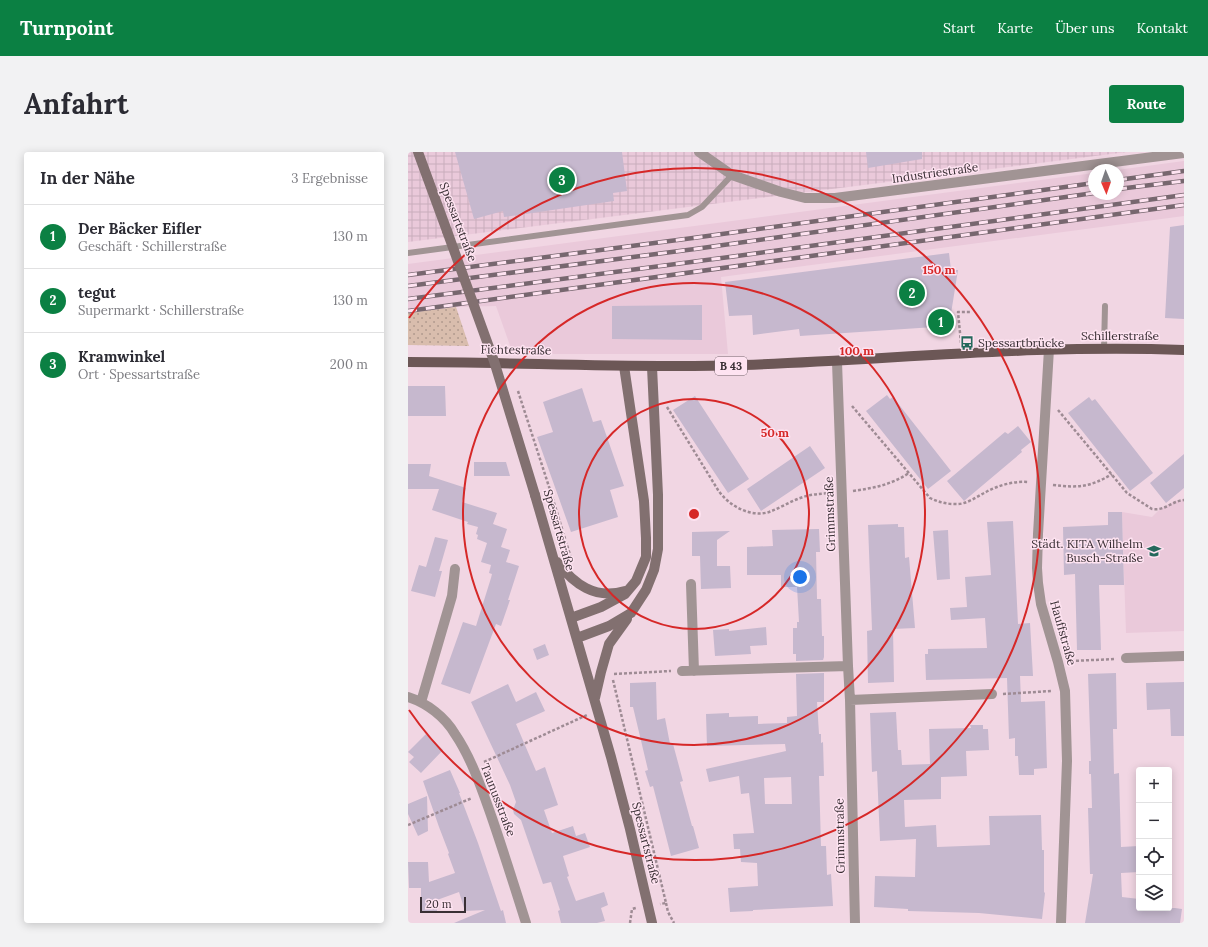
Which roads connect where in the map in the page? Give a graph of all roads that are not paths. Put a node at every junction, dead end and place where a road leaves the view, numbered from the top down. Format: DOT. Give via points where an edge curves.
graph roads {
  1 [pos="418,152"];
  2 [pos="700,152"];
  3 [pos="1184,153"];
  4 [pos="1147,155"];
  5 [pos="732,175"];
  6 [pos="408,253"];
  7 [pos="1106,306"];
  8 [pos="1049,349"];
  9 [pos="1104,349"];
  10 [pos="1184,350"];
  11 [pos="408,362"];
  12 [pos="837,362"];
  13 [pos="624,366"];
  14 [pos="652,367"];
  15 [pos="552,555"];
  16 [pos="455,569"];
  17 [pos="691,584"];
  18 [pos="631,588"];
  19 [pos="631,613"];
  20 [pos="571,618"];
  21 [pos="577,638"];
  22 [pos="1184,656"];
  23 [pos="1126,658"];
  24 [pos="848,666"];
  25 [pos="682,671"];
  26 [pos="694,671"];
  27 [pos="992,694"];
  28 [pos="408,697"];
  29 [pos="595,700"];
  30 [pos="850,700"];
  31 [pos="421,702"];
  32 [pos="526,923"];
  33 [pos="652,923"];
  34 [pos="855,923"];
  35 [pos="1061,923"];
  1 -- 15 [label="main road, Spessartstraße, bridge" via="498,375"];
  2 -- 5 [label="street, Industriestraße"];
  3 -- 4 [label="street, Industriestraße"];
  4 -- 5 [label="street, Industriestraße" via="835,198 805,198"];
  5 -- 6 [label="lane" via="702,207 688,215"];
  7 -- 9 [label="lane"];
  8 -- 9 [label="main road, Schillerstraße / B 43"];
  8 -- 12 [label="main road, Schillerstraße / B 43"];
  8 -- 35 [label="street, Hauffstraße" via="1038,534 1038,582 1041,604 1065,691 1067,761"];
  9 -- 10 [label="main road, Schillerstraße / B 43"];
  11 -- 13 [label="main road, Fichtestraße / B 43"];
  12 -- 14 [label="main road, Schillerstraße / B 43"];
  12 -- 24 [label="street, Grimmstraße"];
  13 -- 14 [label="main road, Schillerstraße / B 43"];
  13 -- 18 [label="main road" via="644,501 646,538 646,557"];
  14 -- 19 [label="main road" via="658,495 657,555 650,582"];
  15 -- 18 [label="main road" via="566,574 591,590 609,594"];
  15 -- 20 [label="main road, Spessartstraße"];
  16 -- 31 [label="street" via="452,596"];
  17 -- 26 [label="street"];
  18 -- 20 [label="main road" via="615,600"];
  19 -- 21 [label="main road" via="609,626"];
  19 -- 29 [label="main road" via="609,644"];
  20 -- 21 [label="main road, Spessartstraße"];
  21 -- 29 [label="main road, Spessartstraße"];
  22 -- 23 [label="street"];
  24 -- 26 [label="street"];
  24 -- 30 [label="street, Grimmstraße"];
  25 -- 26 [label="street"];
  27 -- 30 [label="street"];
  28 -- 31 [label="street, Taunusstraße"];
  29 -- 33 [label="main road, Spessartstraße"];
  30 -- 34 [label="street, Grimmstraße"];
  31 -- 32 [label="street, Taunusstraße" via="432,709 451,729 472,767"];
}
